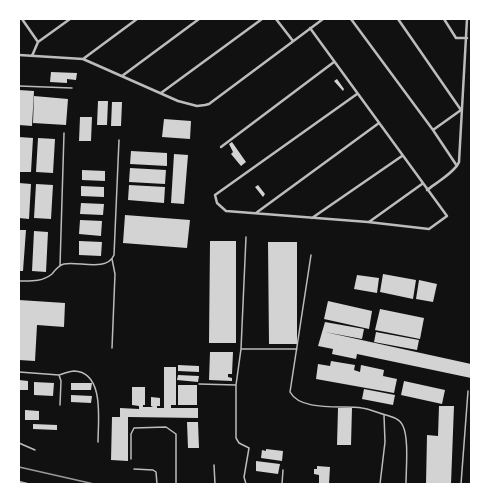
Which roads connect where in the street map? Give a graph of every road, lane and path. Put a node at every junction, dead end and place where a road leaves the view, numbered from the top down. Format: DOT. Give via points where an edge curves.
graph roads {
  1 [pos="22,19"];
  2 [pos="70,19"];
  3 [pos="137,19"];
  4 [pos="199,19"];
  5 [pos="262,19"];
  6 [pos="276,19"];
  7 [pos="322,19"];
  8 [pos="351,19"];
  9 [pos="398,19"];
  10 [pos="444,19"];
  11 [pos="467,19"];
  12 [pos="258,20"];
  13 [pos="310,28"];
  14 [pos="467,38"];
  15 [pos="293,41"];
  16 [pos="38,42"];
  17 [pos="19,55"];
  18 [pos="32,56"];
  19 [pos="83,58"];
  20 [pos="334,62"];
  21 [pos="121,76"];
  22 [pos="19,86"];
  23 [pos="72,88"];
  24 [pos="161,93"];
  25 [pos="357,94"];
  26 [pos="462,110"];
  27 [pos="379,123"];
  28 [pos="433,130"];
  29 [pos="64,133"];
  30 [pos="119,140"];
  31 [pos="221,147"];
  32 [pos="402,156"];
  33 [pos="457,166"];
  34 [pos="422,184"];
  35 [pos="427,190"];
  36 [pos="256,214"];
  37 [pos="311,219"];
  38 [pos="368,222"];
  39 [pos="246,237"];
  40 [pos="311,255"];
  41 [pos="112,259"];
  42 [pos="60,266"];
  43 [pos="19,282"];
  44 [pos="112,348"];
  45 [pos="241,349"];
  46 [pos="297,349"];
  47 [pos="19,372"];
  48 [pos="59,375"];
  49 [pos="199,384"];
  50 [pos="236,385"];
  51 [pos="468,392"];
  52 [pos="60,405"];
  53 [pos="384,415"];
  54 [pos="98,442"];
  55 [pos="19,443"];
  56 [pos="35,450"];
  57 [pos="131,459"];
  58 [pos="214,465"];
  59 [pos="134,468"];
  60 [pos="283,470"];
  61 [pos="19,482"];
  62 [pos="27,484"];
  63 [pos="157,484"];
  64 [pos="176,484"];
  65 [pos="215,484"];
  66 [pos="246,484"];
  67 [pos="282,484"];
  68 [pos="380,484"];
  69 [pos="406,484"];
  70 [pos="461,484"];
  1 -- 16 [label="street"];
  2 -- 16 [label="street"];
  3 -- 19 [label="street"];
  4 -- 21 [label="street"];
  5 -- 12 [label="street"];
  6 -- 15 [label="street"];
  7 -- 13 [label="street"];
  8 -- 28 [label="street"];
  9 -- 26 [label="street"];
  10 -- 14 [label="street" via="456,38"];
  11 -- 14 [label="street"];
  12 -- 24 [label="street"];
  13 -- 15 [label="street"];
  13 -- 20 [label="street"];
  14 -- 26 [label="street"];
  15 -- 24 [label="street" via="205,105 188,104"];
  16 -- 18 [label="street"];
  17 -- 18 [label="street"];
  18 -- 19 [label="street"];
  19 -- 21 [label="street"];
  20 -- 25 [label="street"];
  20 -- 31 [label="street"];
  21 -- 24 [label="street"];
  22 -- 23 [label="lane"];
  25 -- 27 [label="street"];
  25 -- 36 [label="street" via="215,195 217,203 226,211"];
  26 -- 28 [label="street"];
  26 -- 33 [label="street"];
  27 -- 32 [label="street"];
  27 -- 36 [label="street"];
  28 -- 33 [label="street"];
  29 -- 42 [label="lane"];
  30 -- 41 [label="lane"];
  32 -- 34 [label="street"];
  32 -- 37 [label="street"];
  33 -- 35 [label="street"];
  34 -- 35 [label="street"];
  34 -- 38 [label="street"];
  35 -- 38 [label="street" via="447,216 429,229"];
  36 -- 37 [label="street"];
  37 -- 38 [label="street"];
  39 -- 45 [label="lane"];
  40 -- 46 [label="lane"];
  41 -- 42 [label="lane" via="101,264"];
  41 -- 44 [label="lane" via="115,274"];
  42 -- 43 [label="lane" via="37,282"];
  45 -- 46 [label="lane"];
  45 -- 50 [label="lane"];
  46 -- 53 [label="lane" via="290,392 293,397 310,404 363,408"];
  47 -- 48 [label="lane"];
  48 -- 52 [label="lane"];
  48 -- 54 [label="lane" via="73,371 87,375 91,379 97,392"];
  49 -- 50 [label="lane"];
  50 -- 66 [label="lane" via="236,438 239,443 249,448 244,477"];
  51 -- 70 [label="lane"];
  53 -- 68 [label="lane"];
  53 -- 69 [label="lane" via="397,419 403,425 406,436"];
  55 -- 56 [label="lane"];
  57 -- 64 [label="lane" via="131,434 134,428 166,427 176,434"];
  58 -- 65 [label="lane"];
  59 -- 63 [label="lane" via="156,472"];
  60 -- 67 [label="lane"];
  61 -- 62 [label="street"];
}
